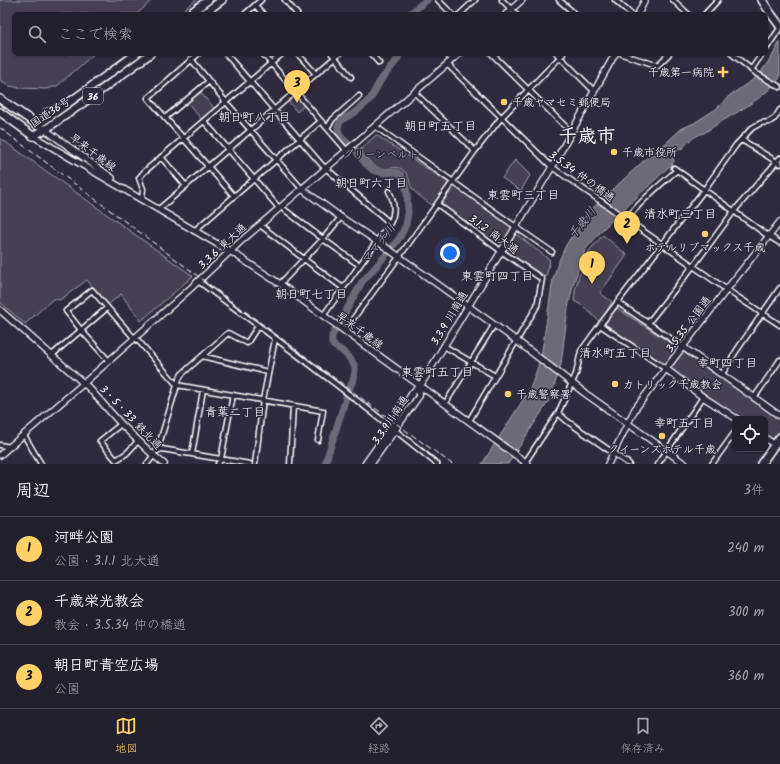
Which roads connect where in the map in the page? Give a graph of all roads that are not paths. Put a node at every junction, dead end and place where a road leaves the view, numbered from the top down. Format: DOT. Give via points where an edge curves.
graph roads {
  1 [pos="208,0"];
  2 [pos="222,0"];
  3 [pos="261,0"];
  4 [pos="285,0"];
  5 [pos="438,0"];
  6 [pos="475,0"];
  7 [pos="502,0"];
  8 [pos="522,0"];
  9 [pos="559,0"];
  10 [pos="615,0"];
  11 [pos="645,0"];
  12 [pos="673,0"];
  13 [pos="718,0"];
  14 [pos="762,0"];
  15 [pos="255,5"];
  16 [pos="192,12"];
  17 [pos="206,12"];
  18 [pos="247,12"];
  19 [pos="261,12"];
  20 [pos="295,12"];
  21 [pos="450,12"];
  22 [pos="462,12"];
  23 [pos="514,12"];
  24 [pos="573,12"];
  25 [pos="629,12"];
  26 [pos="639,12"];
  27 [pos="686,12"];
  28 [pos="707,12"];
  29 [pos="780,27"];
  30 [pos="768,46"];
  31 [pos="133,56"];
  32 [pos="147,56"];
  33 [pos="196,56"];
  34 [pos="228,56"];
  35 [pos="265,56"];
  36 [pos="280,56"];
  37 [pos="300,56"];
  38 [pos="333,56"];
  39 [pos="373,56"];
  40 [pos="448,56"];
  41 [pos="456,56"];
  42 [pos="494,56"];
  43 [pos="559,56"];
  44 [pos="561,56"];
  45 [pos="614,56"];
  46 [pos="628,56"];
  47 [pos="667,56"];
  48 [pos="734,56"];
  49 [pos="761,56"];
  50 [pos="191,60"];
  51 [pos="449,62"];
  52 [pos="379,63"];
  53 [pos="271,64"];
  54 [pos="751,70"];
  55 [pos="316,74"];
  56 [pos="351,77"];
  57 [pos="209,80"];
  58 [pos="250,82"];
  59 [pos="779,87"];
  60 [pos="528,90"];
  61 [pos="594,91"];
  62 [pos="295,92"];
  63 [pos="415,93"];
  64 [pos="360,96"];
  65 [pos="0,99"];
  66 [pos="226,102"];
  67 [pos="274,110"];
  68 [pos="780,110"];
  69 [pos="0,112"];
  70 [pos="165,118"];
  71 [pos="501,118"];
  72 [pos="204,121"];
  73 [pos="321,121"];
  74 [pos="38,125"];
  75 [pos="375,126"];
  76 [pos="327,128"];
  77 [pos="46,129"];
  78 [pos="251,130"];
  79 [pos="572,132"];
  80 [pos="33,136"];
  81 [pos="183,138"];
  82 [pos="300,140"];
  83 [pos="742,140"];
  84 [pos="228,150"];
  85 [pos="348,150"];
  86 [pos="475,151"];
  87 [pos="161,157"];
  88 [pos="277,160"];
  89 [pos="779,162"];
  90 [pos="208,167"];
  91 [pos="552,167"];
  92 [pos="326,168"];
  93 [pos="254,179"];
  94 [pos="452,182"];
  95 [pos="186,186"];
  96 [pos="302,189"];
  97 [pos="704,190"];
  98 [pos="389,191"];
  99 [pos="134,195"];
  100 [pos="234,196"];
  101 [pos="142,200"];
  102 [pos="437,204"];
  103 [pos="280,208"];
  104 [pos="159,210"];
  105 [pos="734,212"];
  106 [pos="341,217"];
  107 [pos="625,218"];
  108 [pos="780,222"];
  109 [pos="390,223"];
  110 [pos="260,225"];
  111 [pos="516,228"];
  112 [pos="194,231"];
  113 [pos="769,236"];
  114 [pos="323,239"];
  115 [pos="376,241"];
  116 [pos="780,243"];
  117 [pos="662,244"];
  118 [pos="230,251"];
  119 [pos="501,251"];
  120 [pos="552,252"];
  121 [pos="399,257"];
  122 [pos="304,259"];
  123 [pos="359,265"];
  124 [pos="694,266"];
  125 [pos="198,281"];
  126 [pos="280,284"];
  127 [pos="343,288"];
  128 [pos="780,288"];
  129 [pos="727,289"];
  130 [pos="617,302"];
  131 [pos="468,306"];
  132 [pos="107,308"];
  133 [pos="0,310"];
  134 [pos="762,313"];
  135 [pos="323,316"];
  136 [pos="648,323"];
  137 [pos="494,325"];
  138 [pos="600,325"];
  139 [pos="780,325"];
  140 [pos="258,326"];
  141 [pos="81,330"];
  142 [pos="343,330"];
  143 [pos="134,338"];
  144 [pos="275,339"];
  145 [pos="516,341"];
  146 [pos="444,346"];
  147 [pos="683,347"];
  148 [pos="52,355"];
  149 [pos="202,356"];
  150 [pos="780,360"];
  151 [pos="109,361"];
  152 [pos="471,362"];
  153 [pos="666,369"];
  154 [pos="268,372"];
  155 [pos="722,374"];
  156 [pos="495,376"];
  157 [pos="84,383"];
  158 [pos="571,383"];
  159 [pos="177,385"];
  160 [pos="420,386"];
  161 [pos="203,390"];
  162 [pos="233,395"];
  163 [pos="703,397"];
  164 [pos="754,398"];
  165 [pos="263,400"];
  166 [pos="445,404"];
  167 [pos="293,406"];
  168 [pos="558,413"];
  169 [pos="732,416"];
  170 [pos="780,416"];
  171 [pos="469,421"];
  172 [pos="121,424"];
  173 [pos="629,424"];
  174 [pos="394,428"];
  175 [pos="24,435"];
  176 [pos="732,436"];
  177 [pos="780,438"];
  178 [pos="318,440"];
  179 [pos="768,440"];
  180 [pos="138,441"];
  181 [pos="0,445"];
  182 [pos="10,447"];
  183 [pos="777,447"];
  184 [pos="666,451"];
  185 [pos="613,452"];
  186 [pos="154,453"];
  187 [pos="192,454"];
  188 [pos="0,455"];
  189 [pos="221,459"];
  190 [pos="372,462"];
  191 [pos="525,462"];
  192 [pos="41,464"];
  193 [pos="147,464"];
  194 [pos="164,464"];
  195 [pos="218,464"];
  196 [pos="247,464"];
  197 [pos="255,464"];
  198 [pos="290,464"];
  199 [pos="364,464"];
  200 [pos="437,464"];
  201 [pos="608,464"];
  202 [pos="629,464"];
  203 [pos="658,464"];
  204 [pos="685,464"];
  205 [pos="712,464"];
  206 [pos="761,464"];
  1 -- 16 [label="highway"];
  2 -- 17 [label="highway"];
  3 -- 15 [label="street"];
  4 -- 20 [label="street"];
  5 -- 21 [label="street"];
  6 -- 22 [label="street"];
  7 -- 23 [label="street"];
  8 -- 23 [label="street"];
  9 -- 24 [label="street"];
  10 -- 25 [label="street"];
  11 -- 26 [label="street"];
  12 -- 27 [label="street"];
  13 -- 28 [label="street"];
  14 -- 29 [label="highway"];
  15 -- 18 [label="street"];
  15 -- 19 [label="street"];
  29 -- 30 [label="street"];
  31 -- 74 [label="highway, 国道36号 / 36"];
  32 -- 77 [label="highway, 国道36号 / 36"];
  33 -- 50 [label="street"];
  34 -- 58 [label="street"];
  35 -- 53 [label="street"];
  36 -- 53 [label="street"];
  37 -- 55 [label="street"];
  38 -- 55 [label="street"];
  38 -- 56 [label="street"];
  39 -- 52 [label="street"];
  40 -- 51 [label="street, 3.5.34 仲の橋通"];
  41 -- 51 [label="street, 3.3.6 東大通"];
  42 -- 60 [label="street"];
  43 -- 60 [label="street"];
  44 -- 61 [label="street"];
  45 -- 61 [label="street, 3.3.9 川南通"];
  46 -- 47 [label="street" via="656,65"];
  48 -- 54 [label="street"];
  49 -- 54 [label="street"];
  50 -- 57 [label="street"];
  50 -- 70 [label="street" via="148,98"];
  51 -- 63 [label="street, 3.3.6 東大通"];
  51 -- 71 [label="street, 3.5.34 仲の橋通"];
  53 -- 58 [label="street"];
  53 -- 62 [label="street"];
  54 -- 59 [label="street"];
  55 -- 62 [label="street"];
  57 -- 66 [label="street"];
  57 -- 70 [label="street"];
  58 -- 66 [label="street"];
  58 -- 67 [label="street"];
  60 -- 71 [label="street"];
  60 -- 79 [label="street"];
  61 -- 79 [label="street, 3.3.9 川南通"];
  62 -- 67 [label="street"];
  62 -- 73 [label="street"];
  63 -- 75 [label="street, 3.3.6 東大通"];
  63 -- 86 [label="street"];
  64 -- 76 [label="street"];
  65 -- 74 [label="highway, 国道36号"];
  66 -- 72 [label="street"];
  66 -- 78 [label="street"];
  67 -- 78 [label="street"];
  67 -- 82 [label="street"];
  68 -- 83 [label="street" via="769,122 752,128"];
  69 -- 80 [label="highway, 国道36号"];
  70 -- 81 [label="street"];
  71 -- 86 [label="street"];
  71 -- 91 [label="street, 3.5.34 仲の橋通"];
  72 -- 81 [label="street"];
  72 -- 84 [label="street"];
  73 -- 76 [label="street"];
  73 -- 82 [label="street"];
  74 -- 77 [label="street, 早来千歳線"];
  74 -- 80 [label="highway, 36"];
  75 -- 85 [label="street, 3.3.6 東大通"];
  75 -- 94 [label="street, 3.1.2 南大通"];
  76 -- 85 [label="street"];
  77 -- 80 [label="highway, 国道36号 / 36"];
  77 -- 99 [label="street, 早来千歳線"];
  78 -- 84 [label="street"];
  78 -- 88 [label="street"];
  79 -- 91 [label="street, 3.3.9 川南通"];
  80 -- 99 [label="street, 早来千歳線"];
  81 -- 87 [label="street"];
  81 -- 90 [label="street"];
  82 -- 88 [label="street"];
  82 -- 92 [label="street"];
  83 -- 89 [label="street"];
  83 -- 97 [label="street"];
  84 -- 90 [label="street"];
  84 -- 93 [label="street"];
  85 -- 92 [label="street, 3.3.6 東大通"];
  86 -- 94 [label="street"];
  87 -- 95 [label="street"];
  87 -- 101 [label="street" via="139,178 144,190"];
  88 -- 93 [label="street"];
  88 -- 96 [label="street"];
  89 -- 105 [label="street"];
  90 -- 95 [label="street"];
  90 -- 100 [label="street"];
  91 -- 107 [label="street, 3.5.34 仲の橋通"];
  91 -- 111 [label="street, 3.3.9 川南通"];
  92 -- 96 [label="street, 3.3.6 東大通"];
  92 -- 109 [label="street"];
  93 -- 100 [label="street"];
  93 -- 103 [label="street"];
  94 -- 102 [label="street"];
  94 -- 111 [label="street, 3.1.2 南大通"];
  95 -- 104 [label="street"];
  96 -- 103 [label="street, 3.3.6 東大通"];
  96 -- 106 [label="street"];
  97 -- 105 [label="street"];
  97 -- 107 [label="street" via="676,169"];
  97 -- 117 [label="street"];
  98 -- 109 [label="street" via="394,208"];
  99 -- 101 [label="street, 早来千歳線"];
  100 -- 112 [label="street"];
  101 -- 104 [label="street, 早来千歳線"];
  102 -- 119 [label="street, 3.1.2 南大通"];
  102 -- 121 [label="street"];
  103 -- 110 [label="street, 3.3.6 東大通"];
  103 -- 114 [label="street"];
  104 -- 112 [label="street, 早来千歳線"];
  105 -- 113 [label="street"];
  105 -- 124 [label="street"];
  106 -- 114 [label="street"];
  106 -- 115 [label="street"];
  107 -- 117 [label="street, 3.5.34 仲の橋通"];
  108 -- 113 [label="street, 3.5.35 公園通"];
  109 -- 115 [label="street"];
  110 -- 118 [label="street, 3.3.6 東大通"];
  110 -- 122 [label="street"];
  111 -- 119 [label="street, 3.3.9 川南通"];
  111 -- 120 [label="street, 3.1.2 南大通"];
  112 -- 118 [label="street, 早来千歳線"];
  113 -- 116 [label="street"];
  113 -- 129 [label="street, 3.5.35 公園通"];
  114 -- 122 [label="street"];
  114 -- 123 [label="street"];
  115 -- 121 [label="street"];
  115 -- 123 [label="street"];
  117 -- 124 [label="street, 3.5.34 仲の橋通"];
  117 -- 130 [label="street"];
  118 -- 125 [label="street, 3.3.6 東大通"];
  118 -- 126 [label="street, 早来千歳線"];
  119 -- 131 [label="street, 3.3.9 川南通"];
  119 -- 145 [label="street, 3.1.2 南大通" via="542,279 536,306"];
  121 -- 131 [label="street"];
  121 -- 142 [label="street"];
  122 -- 126 [label="street"];
  122 -- 127 [label="street"];
  123 -- 127 [label="street"];
  124 -- 129 [label="street, 3.5.34 仲の橋通"];
  124 -- 136 [label="street"];
  125 -- 140 [label="street"];
  125 -- 143 [label="street, 3.3.6 東大通"];
  126 -- 135 [label="street, 早来千歳線"];
  127 -- 135 [label="street"];
  128 -- 134 [label="street"];
  129 -- 134 [label="street, 3.5.34 仲の橋通"];
  129 -- 147 [label="street, 3.5.35 公園通"];
  130 -- 136 [label="street"];
  130 -- 138 [label="street"];
  131 -- 137 [label="street"];
  131 -- 146 [label="street, 3.3.9 川南通"];
  132 -- 141 [label="street"];
  132 -- 141 [label="street" via="92,290 66,312"];
  132 -- 143 [label="street"];
  133 -- 148 [label="street, 3・5・33 鉄北通"];
  134 -- 139 [label="street, 3.5.34 仲の橋通"];
  134 -- 155 [label="street"];
  135 -- 142 [label="street, 早来千歳線"];
  136 -- 147 [label="street"];
  137 -- 145 [label="street"];
  137 -- 152 [label="street"];
  138 -- 153 [label="street"];
  138 -- 158 [label="street" via="581,351 576,374"];
  140 -- 144 [label="street"];
  140 -- 149 [label="street" via="246,343 228,333"];
  141 -- 148 [label="street"];
  141 -- 151 [label="street"];
  142 -- 160 [label="street, 早来千歳線"];
  143 -- 151 [label="street, 3.3.6 東大通"];
  143 -- 159 [label="street"];
  144 -- 154 [label="street"];
  144 -- 174 [label="street"];
  145 -- 156 [label="street"];
  145 -- 158 [label="street"];
  146 -- 152 [label="street"];
  146 -- 160 [label="street, 3.3.9 川南通"];
  147 -- 153 [label="street, 3.5.35 公園通"];
  147 -- 155 [label="street"];
  148 -- 157 [label="street, 3・5・33 鉄北通"];
  149 -- 154 [label="street"];
  149 -- 159 [label="street" via="182,374"];
  150 -- 164 [label="street"];
  151 -- 157 [label="street, 3.3.6 東大通"];
  152 -- 156 [label="street"];
  152 -- 166 [label="street"];
  153 -- 163 [label="street"];
  153 -- 173 [label="street, 3.5.35 公園通" via="635,409"];
  154 -- 165 [label="street"];
  155 -- 164 [label="street"];
  156 -- 171 [label="street"];
  157 -- 172 [label="street, 3・5・33 鉄北通"];
  157 -- 175 [label="street, 3.3.6 東大通"];
  158 -- 168 [label="street"];
  158 -- 173 [label="street"];
  159 -- 161 [label="street"];
  159 -- 186 [label="street"];
  160 -- 166 [label="street, 早来千歳線"];
  160 -- 174 [label="street, 3.3.9川南通" via="418,396"];
  161 -- 162 [label="street"];
  161 -- 187 [label="street"];
  162 -- 165 [label="street"];
  162 -- 189 [label="street"];
  163 -- 169 [label="street"];
  163 -- 184 [label="street"];
  164 -- 170 [label="street"];
  165 -- 167 [label="street"];
  165 -- 197 [label="street"];
  166 -- 171 [label="street, 早来千歳線"];
  167 -- 178 [label="street" via="323,411"];
  167 -- 198 [label="street"];
  168 -- 185 [label="street"];
  168 -- 191 [label="street"];
  171 -- 191 [label="street, 早来千歳線"];
  172 -- 180 [label="street, 3・5・33 鉄北通"];
  172 -- 180 [label="street" via="100,441 116,460"];
  173 -- 184 [label="street"];
  173 -- 185 [label="street, 3.5.35 公園通"];
  174 -- 190 [label="street, 3.3.9川南通"];
  174 -- 200 [label="street"];
  175 -- 182 [label="street, 3.3.6 東大通"];
  175 -- 192 [label="street"];
  176 -- 205 [label="street"];
  177 -- 183 [label="highway"];
  179 -- 183 [label="street"];
  180 -- 186 [label="street, 3・5・33 鉄北通"];
  181 -- 182 [label="street"];
  182 -- 188 [label="street, 3.3.6 東大通"];
  183 -- 206 [label="highway"];
  184 -- 203 [label="street"];
  184 -- 204 [label="street"];
  185 -- 201 [label="street, 3.5.35 公園通"];
  185 -- 202 [label="street"];
  186 -- 187 [label="street" via="162,449"];
  186 -- 193 [label="street"];
  186 -- 194 [label="street, 3・5・33 鉄北通"];
  187 -- 189 [label="street"];
  189 -- 195 [label="street"];
  189 -- 196 [label="street"];
  190 -- 199 [label="street, 3.3.9川南通"];
}
